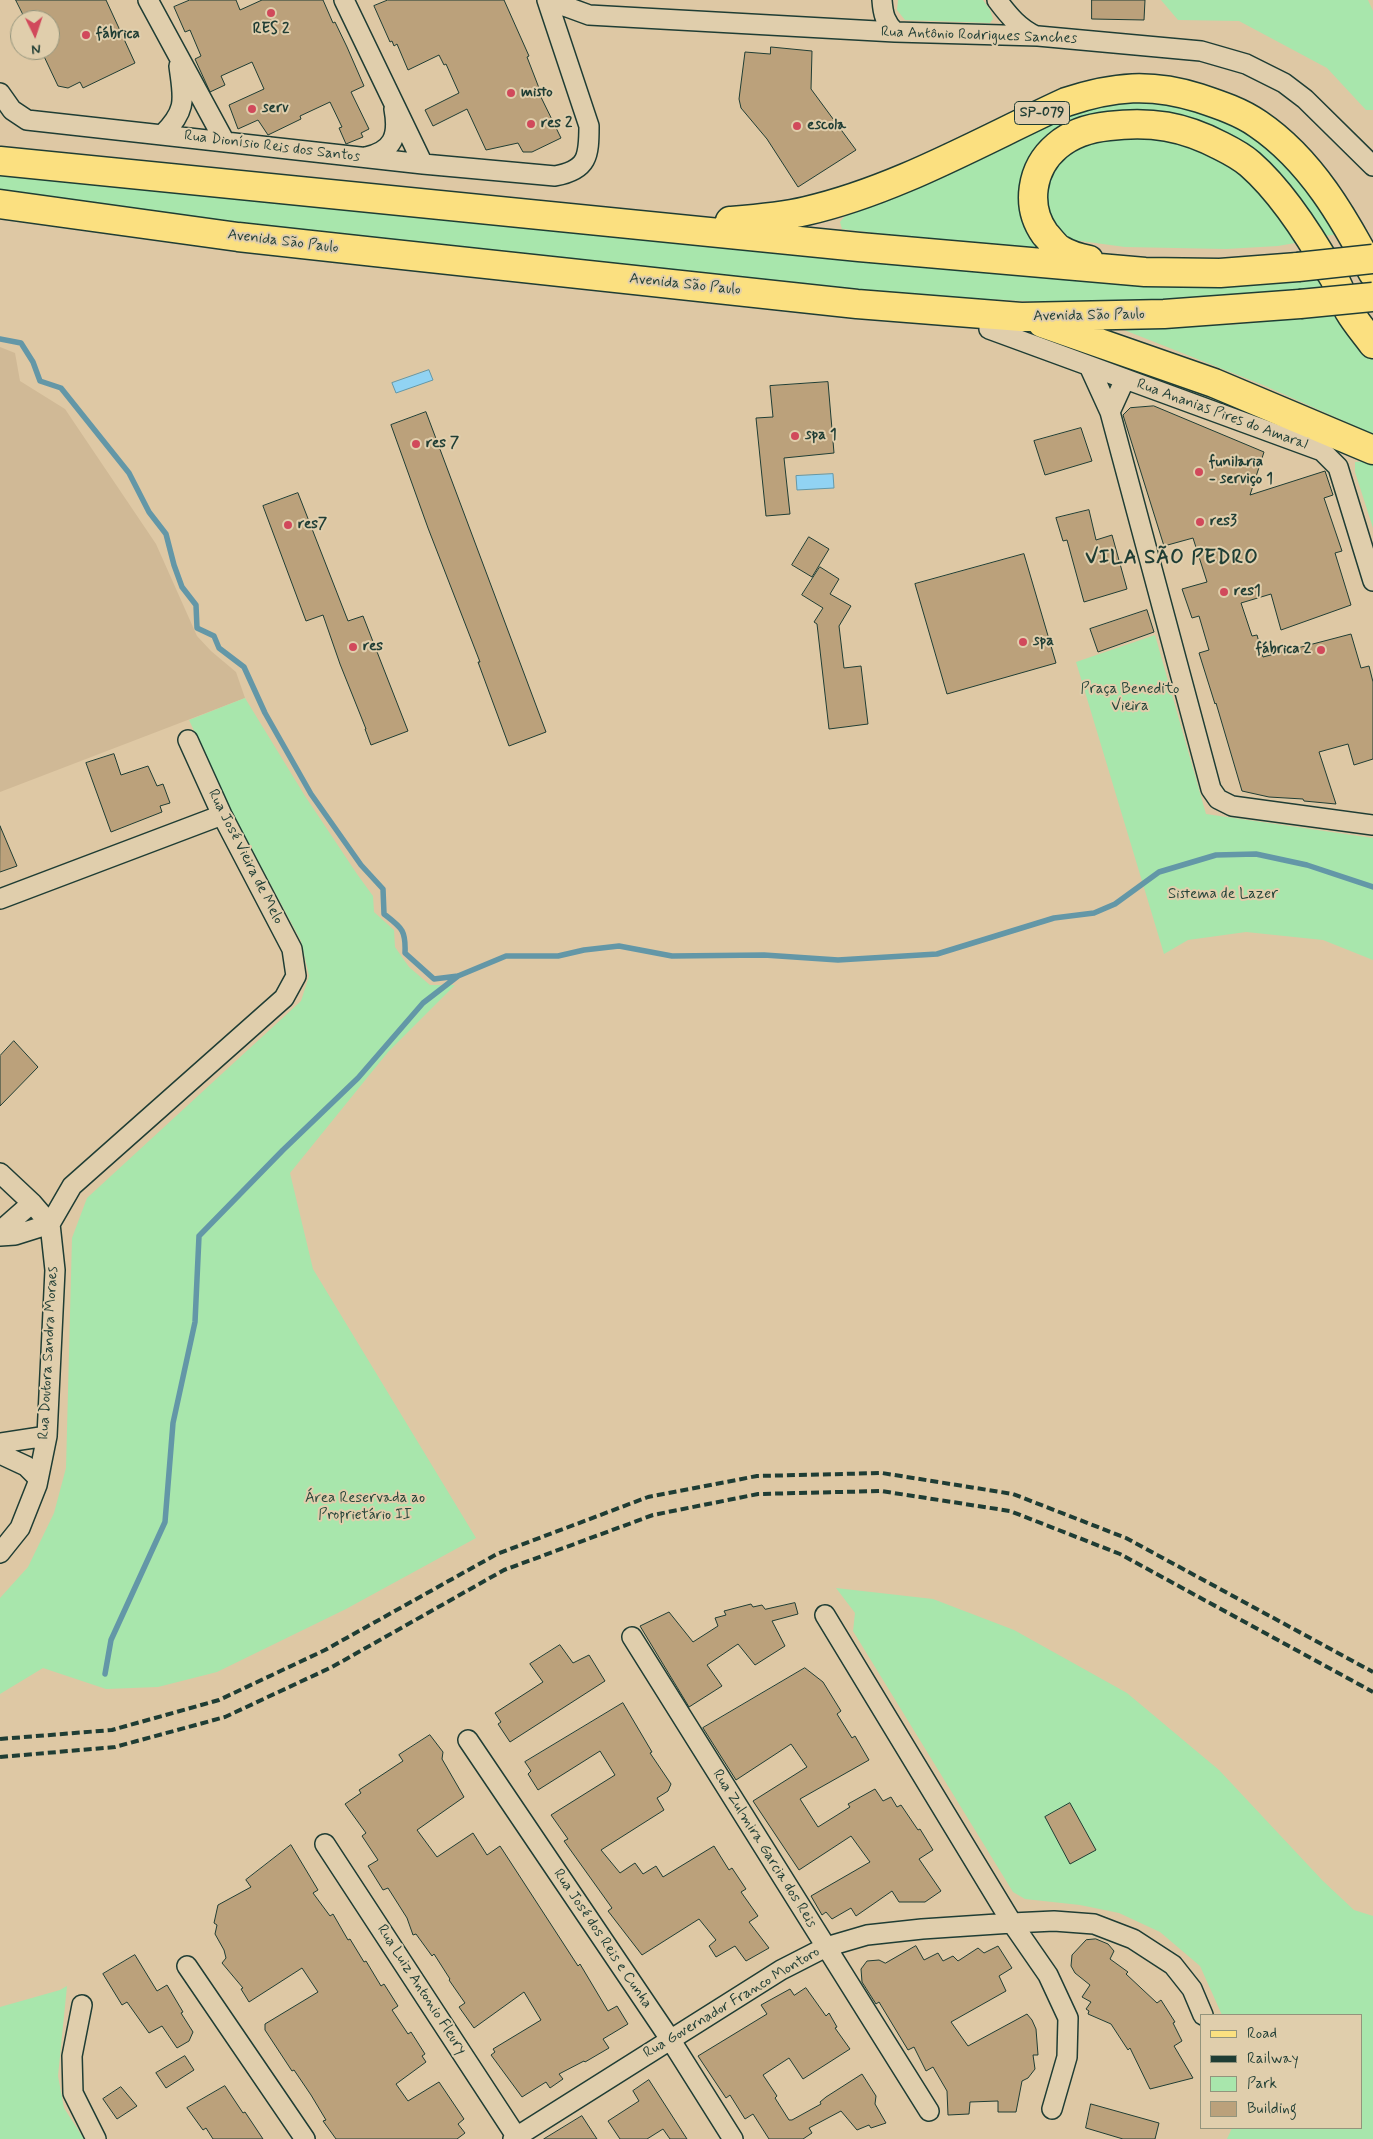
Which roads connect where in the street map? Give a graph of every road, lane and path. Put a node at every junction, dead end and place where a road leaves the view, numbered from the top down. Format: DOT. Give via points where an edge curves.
graph roads {
  1 [pos="148,0"];
  2 [pos="344,0"];
  3 [pos="548,0"];
  4 [pos="882,0"];
  5 [pos="998,0"];
  6 [pos="894,32"];
  7 [pos="1038,36"];
  8 [pos="178,55"];
  9 [pos="0,93"];
  10 [pos="392,101"];
  11 [pos="163,134"];
  12 [pos="225,142"];
  13 [pos="0,155"];
  14 [pos="365,158"];
  15 [pos="0,161"];
  16 [pos="27,164"];
  17 [pos="423,164"];
  18 [pos="1373,166"];
  19 [pos="0,204"];
  20 [pos="646,224"];
  21 [pos="1373,259"];
  22 [pos="1144,272"];
  23 [pos="1373,273"];
  24 [pos="1373,297"];
  25 [pos="1004,320"];
  26 [pos="1373,344"];
  27 [pos="1089,366"];
  28 [pos="1125,378"];
  29 [pos="1110,412"];
  30 [pos="1373,450"];
  31 [pos="1373,581"];
  32 [pos="188,740"];
  33 [pos="222,815"];
  34 [pos="1373,825"];
  35 [pos="0,899"];
  36 [pos="0,1173"];
  37 [pos="32,1203"];
  38 [pos="50,1224"];
  39 [pos="0,1230"];
  40 [pos="0,1236"];
  41 [pos="47,1436"];
  42 [pos="0,1443"];
  43 [pos="0,1454"];
  44 [pos="38,1478"];
  45 [pos="0,1553"];
  46 [pos="825,1615"];
  47 [pos="632,1637"];
  48 [pos="468,1740"];
  49 [pos="325,1844"];
  50 [pos="1012,1923"];
  51 [pos="826,1947"];
  52 [pos="188,1966"];
  53 [pos="82,2005"];
  54 [pos="1203,2014"];
  55 [pos="670,2039"];
  56 [pos="1052,2109"];
  57 [pos="930,2111"];
  58 [pos="516,2138"];
  59 [pos="96,2139"];
  60 [pos="305,2139"];
  61 [pos="733,2139"];
  1 -- 8 [label="street"];
  2 -- 10 [label="street"];
  3 -- 6 [label="street, Rua Antônio Rodrigues Sanches" via="590,15"];
  3 -- 17 [label="street, Rua Dionísio Reis dos Santos" via="589,126 589,147 582,165 571,173 555,176"];
  4 -- 6 [label="street" via="886,24"];
  5 -- 7 [label="street" via="1015,22"];
  6 -- 7 [label="street, Rua Antônio Rodrigues Sanches"];
  7 -- 18 [label="street, Rua Antônio Rodrigues Sanches" via="1201,51 1246,64 1284,83 1305,99"];
  8 -- 11 [label="street" via="182,109"];
  8 -- 12 [label="street"];
  9 -- 11 [label="street, Rua Dionísio Reis dos Santos" via="12,110 27,120"];
  10 -- 14 [label="street" via="396,121 390,146 380,154"];
  10 -- 17 [label="street"];
  11 -- 12 [label="street, Rua Dionísio Reis dos Santos"];
  12 -- 14 [label="street, Rua Dionísio Reis dos Santos"];
  13 -- 16 [label="street"];
  14 -- 17 [label="street, Rua Dionísio Reis dos Santos"];
  15 -- 16 [label="main road"];
  16 -- 20 [label="main road"];
  19 -- 25 [label="main road, Avenida São Paulo" via="384,254 948,310"];
  20 -- 22 [label="main road"];
  20 -- 23 [label="main road, SP-079" via="758,219 824,206 886,186 1066,102 1121,88 1154,88 1227,107 1258,123 1287,148 1321,186"];
  21 -- 22 [label="main road, bridge" via="1220,273"];
  22 -- 26 [label="main road, SP-079" via="1080,258 1060,250 1037,221 1032,202 1039,167 1056,146 1075,133 1134,123 1167,126 1200,135 1250,164 1277,192 1315,247 1333,275 1348,310"];
  24 -- 25 [label="main road, Avenida São Paulo, bridge" via="1164,314"];
  25 -- 27 [label="street, Rua Ananias Pires do Amaral"];
  25 -- 30 [label="main road" via="1214,383"];
  27 -- 28 [label="street, Rua Ananias Pires do Amaral"];
  27 -- 29 [label="street"];
  28 -- 29 [label="street"];
  28 -- 31 [label="street, Rua Ananias Pires do Amaral" via="1322,451 1338,467"];
  29 -- 34 [label="street" via="1211,788 1218,799 1232,806"];
  32 -- 33 [label="street, Rua José Vieira de Melo"];
  33 -- 35 [label="street"];
  33 -- 38 [label="street, Rua José Vieira de Melo" via="292,949 296,976 284,998 72,1186"];
  36 -- 37 [label="street"];
  37 -- 38 [label="street"];
  37 -- 39 [label="street"];
  38 -- 40 [label="street" via="15,1235"];
  38 -- 41 [label="street, Rua Doutora Sandra Moraes" via="55,1270"];
  41 -- 42 [label="street"];
  41 -- 44 [label="street, Rua Doutora Sandra Moraes"];
  43 -- 44 [label="street" via="26,1466"];
  44 -- 45 [label="street, Rua Doutora Sandra Moraes" via="20,1528"];
  46 -- 50 [label="street"];
  47 -- 51 [label="street, Rua Zulmira Garcia dos Reis"];
  48 -- 55 [label="street, Rua José dos Reis e Cunha"];
  49 -- 58 [label="street, Rua Luiz Antonio Fleury"];
  50 -- 51 [label="street, Rua Governador Franco Montoro" via="867,1935"];
  50 -- 54 [label="street, Rua Governador Franco Montoro" via="1054,1921 1094,1924 1133,1939 1173,1965 1192,1989"];
  50 -- 56 [label="street" via="1048,1975 1068,2018 1067,2057"];
  51 -- 55 [label="street, Rua Governador Franco Montoro" via="781,1970"];
  51 -- 57 [label="street, Rua Zulmira Garcia dos Reis"];
  52 -- 60 [label="street"];
  53 -- 59 [label="street" via="72,2056 74,2093"];
  55 -- 58 [label="street, Rua Governador Franco Montoro"];
  55 -- 61 [label="street, Rua José dos Reis e Cunha"];
}
